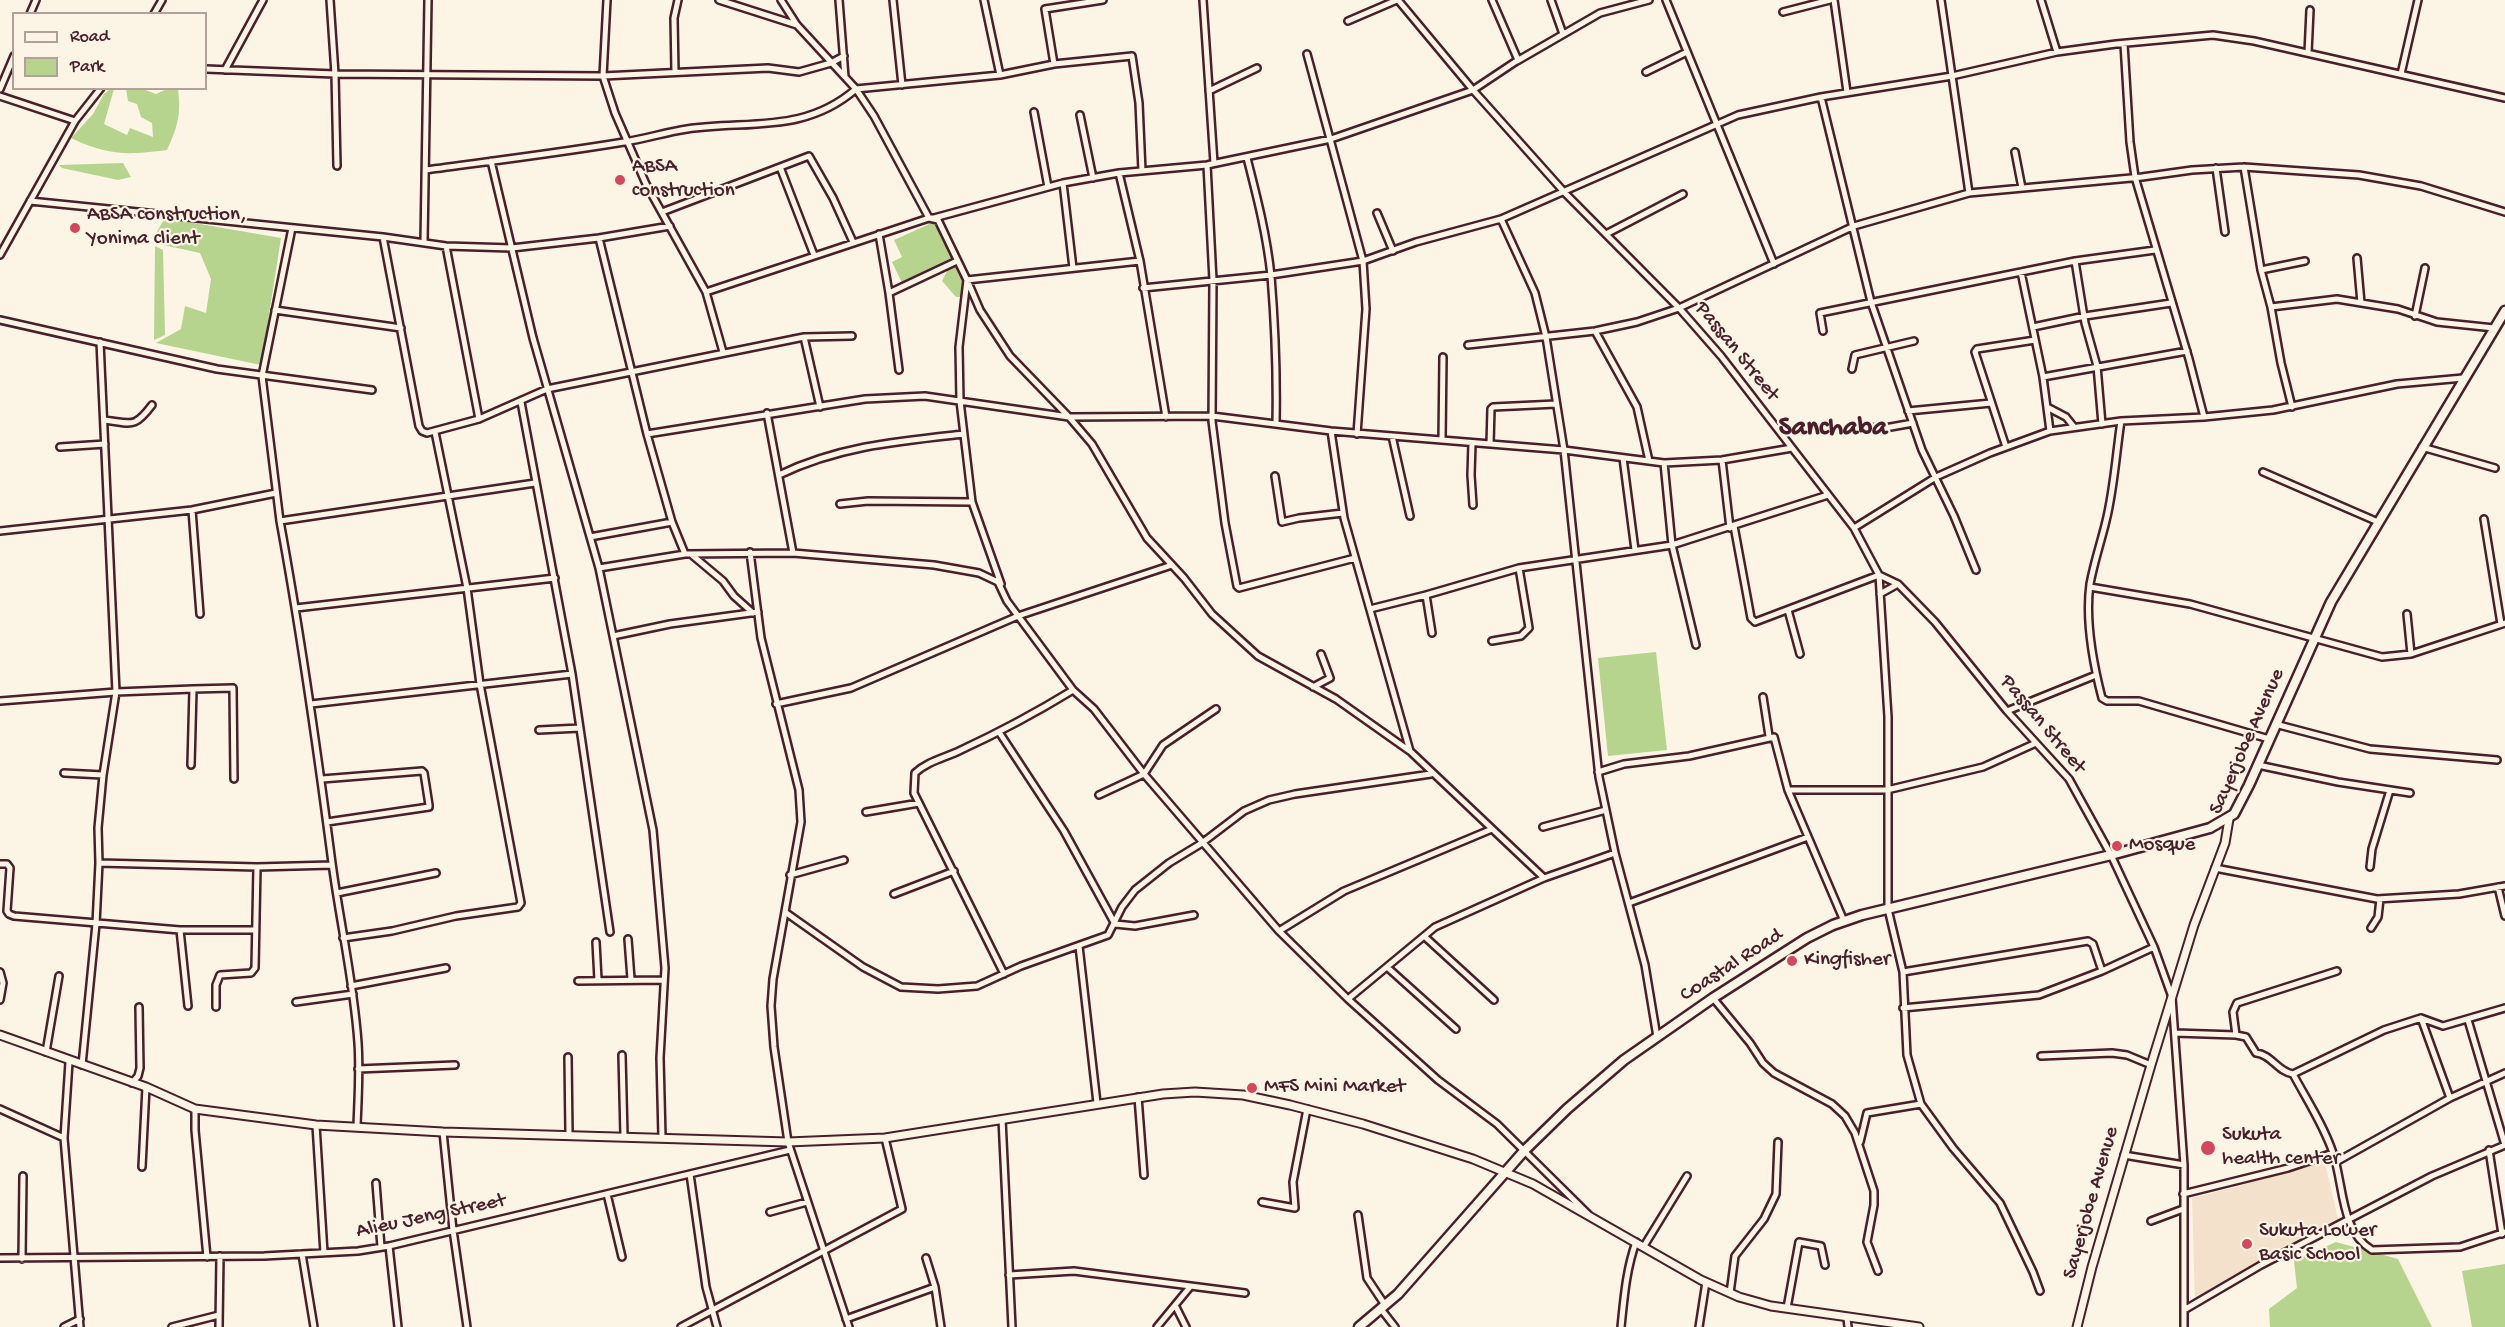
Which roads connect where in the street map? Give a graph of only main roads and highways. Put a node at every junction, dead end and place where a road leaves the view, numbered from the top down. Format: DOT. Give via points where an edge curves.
graph roads {
  1 [pos="2505,311"];
  2 [pos="2229,819"];
  3 [pos="1359,1327"];
  1 -- 2 [label="main road, Sayerjobe Avenue" via="2331,602 2235,814"];
  2 -- 3 [label="main road, Coastal Road" via="2210,828 2111,855 1844,921 1807,938 1713,998 1591,1088 1505,1171 1398,1293"];
}
